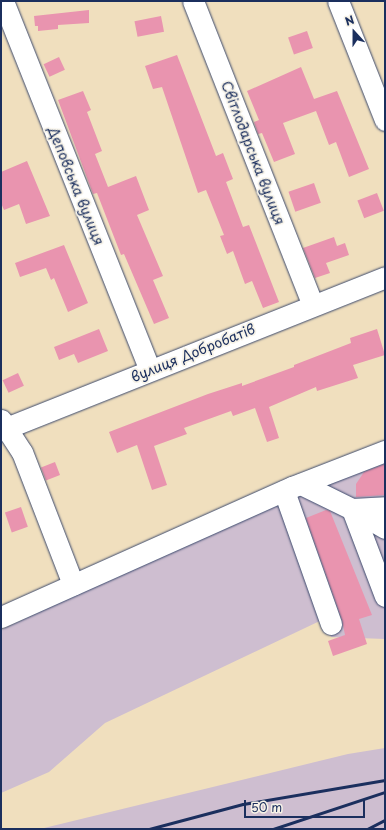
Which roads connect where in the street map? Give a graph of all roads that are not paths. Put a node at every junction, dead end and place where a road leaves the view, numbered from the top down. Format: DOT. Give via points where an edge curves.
graph roads {
  1 [pos="3,1"];
  2 [pos="193,1"];
  3 [pos="338,1"];
  4 [pos="385,120"];
  5 [pos="385,278"];
  6 [pos="313,305"];
  7 [pos="150,370"];
  8 [pos="2,426"];
  9 [pos="385,451"];
  10 [pos="292,488"];
  11 [pos="385,507"];
  12 [pos="352,509"];
  13 [pos="385,528"];
  14 [pos="73,584"];
  15 [pos="385,596"];
  16 [pos="1,617"];
  17 [pos="331,624"];
  1 -- 7 [label="street, Деповська вулиця"];
  2 -- 6 [label="street, Світлодарська вулиця"];
  3 -- 4 [label="street"];
  5 -- 6 [label="street, вулиця Добробатів"];
  6 -- 7 [label="street, вулиця Добробатів"];
  7 -- 8 [label="street, вулиця Добробатів"];
  8 -- 14 [label="street" via="22,452"];
  9 -- 10 [label="street"];
  10 -- 12 [label="street"];
  10 -- 14 [label="street"];
  10 -- 17 [label="street"];
  11 -- 12 [label="street"];
  12 -- 13 [label="street"];
  12 -- 15 [label="street"];
  14 -- 16 [label="street"];
}
